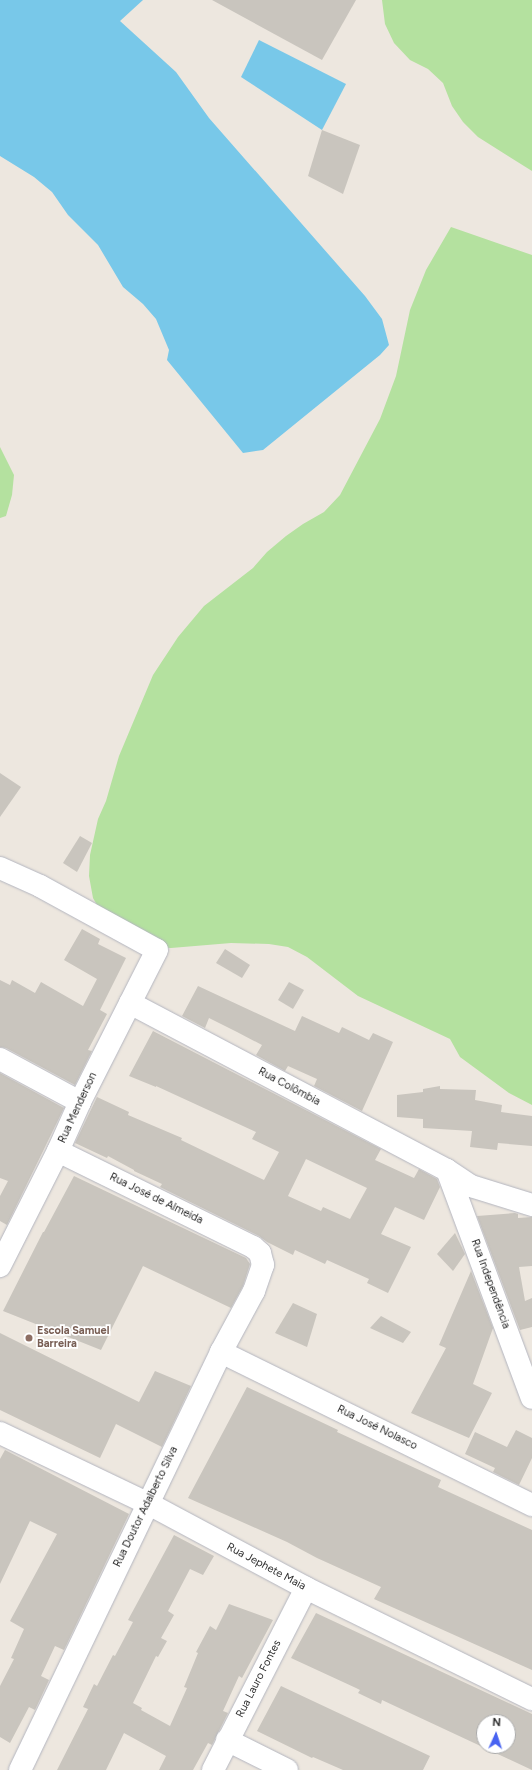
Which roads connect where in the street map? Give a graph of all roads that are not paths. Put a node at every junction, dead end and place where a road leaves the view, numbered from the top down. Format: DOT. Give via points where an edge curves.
graph roads {
  1 [pos="0,868"];
  2 [pos="130,1003"];
  3 [pos="0,1059"];
  4 [pos="80,1102"];
  5 [pos="58,1151"];
  6 [pos="447,1170"];
  7 [pos="532,1205"];
  8 [pos="5,1242"];
  9 [pos="253,1247"];
  10 [pos="0,1266"];
  11 [pos="221,1352"];
  12 [pos="532,1398"];
  13 [pos="0,1433"];
  14 [pos="147,1504"];
  15 [pos="532,1505"];
  16 [pos="306,1588"];
  17 [pos="532,1699"];
  18 [pos="227,1740"];
  19 [pos="20,1770"];
  20 [pos="213,1770"];
  21 [pos="287,1770"];
  1 -- 2 [label="street, Rua Menderson" via="40,886 157,950"];
  2 -- 4 [label="street, Rua Menderson"];
  2 -- 6 [label="street, Rua Colômbia"];
  3 -- 4 [label="street"];
  4 -- 5 [label="street, Rua Menderson"];
  5 -- 8 [label="street, Rua Menderson"];
  5 -- 9 [label="street, Rua José de Almeida"];
  6 -- 7 [label="street, Rua Colômbia" via="471,1186"];
  6 -- 12 [label="street, Rua Independência"];
  8 -- 10 [label="street, Rua Menderson"];
  9 -- 11 [label="street, Rua Doutor Adalberto Silva" via="262,1258 261,1273"];
  11 -- 14 [label="street, Rua Doutor Adalberto Silva"];
  11 -- 15 [label="street, Rua José Nolasco"];
  13 -- 14 [label="street, Rua Jephete Maia"];
  14 -- 16 [label="street, Rua Jephete Maia"];
  14 -- 19 [label="street, Rua Doutor Adalberto Silva"];
  16 -- 17 [label="street, Rua Jephete Maia"];
  16 -- 18 [label="street, Rua Lauro Fontes"];
  18 -- 20 [label="street, Rua Lauro Fontes"];
  18 -- 21 [label="street"];
}
